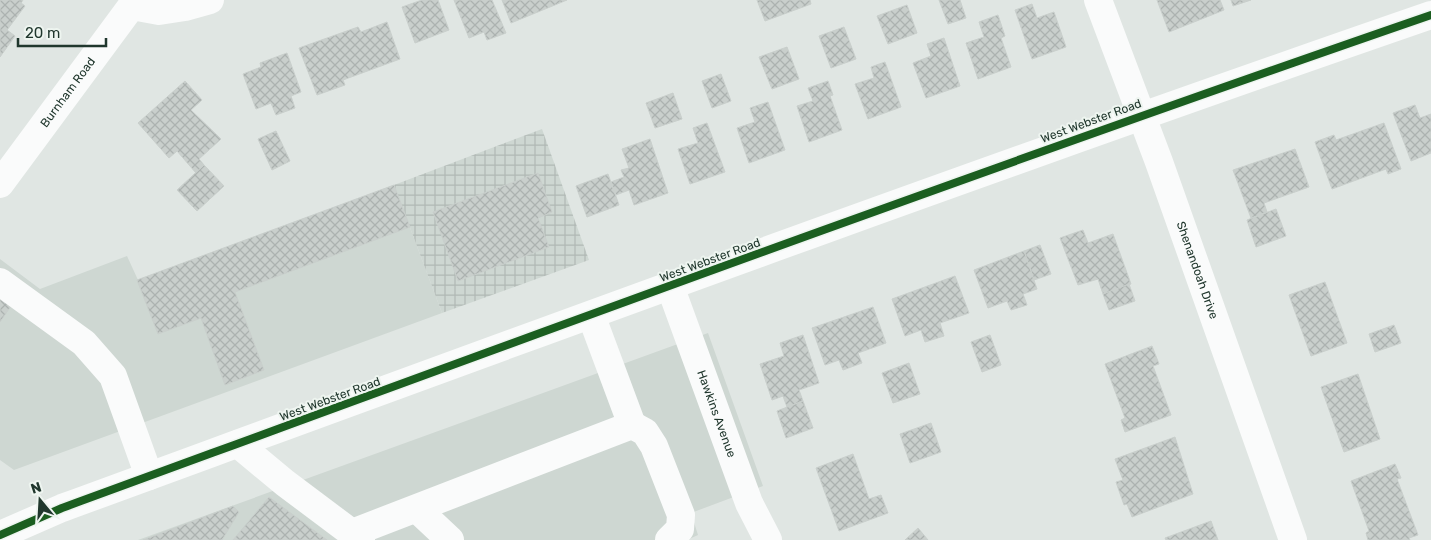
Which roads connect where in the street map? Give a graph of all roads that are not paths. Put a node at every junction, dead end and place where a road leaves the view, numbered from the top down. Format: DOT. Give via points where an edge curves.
graph roads {
  1 [pos="210,0"];
  2 [pos="1098,0"];
  3 [pos="134,3"];
  4 [pos="1431,15"];
  5 [pos="1140,115"];
  6 [pos="0,184"];
  7 [pos="0,282"];
  8 [pos="670,286"];
  9 [pos="590,314"];
  10 [pos="632,424"];
  11 [pos="238,444"];
  12 [pos="149,476"];
  13 [pos="418,509"];
  14 [pos="0,535"];
  15 [pos="356,537"];
  16 [pos="450,540"];
  17 [pos="669,540"];
  18 [pos="768,540"];
  19 [pos="1293,540"];
  1 -- 3 [label="street" via="159,11"];
  2 -- 5 [label="street, Shenandoah Drive"];
  3 -- 6 [label="street, Burnham Road"];
  4 -- 5 [label="street, West Webster Road"];
  5 -- 8 [label="street, West Webster Road"];
  5 -- 19 [label="street, Shenandoah Drive" via="1160,162"];
  7 -- 12 [label="street" via="84,343 113,376"];
  8 -- 9 [label="street, West Webster Road"];
  8 -- 18 [label="street, Hawkins Avenue" via="749,503"];
  9 -- 10 [label="street"];
  9 -- 11 [label="street, West Webster Road"];
  10 -- 13 [label="street"];
  10 -- 17 [label="street" via="645,432 654,446 681,516 680,530"];
  11 -- 12 [label="street, West Webster Road"];
  11 -- 15 [label="street" via="284,484"];
  12 -- 14 [label="street, West Webster Road"];
  13 -- 15 [label="street"];
  13 -- 16 [label="street"];
}
